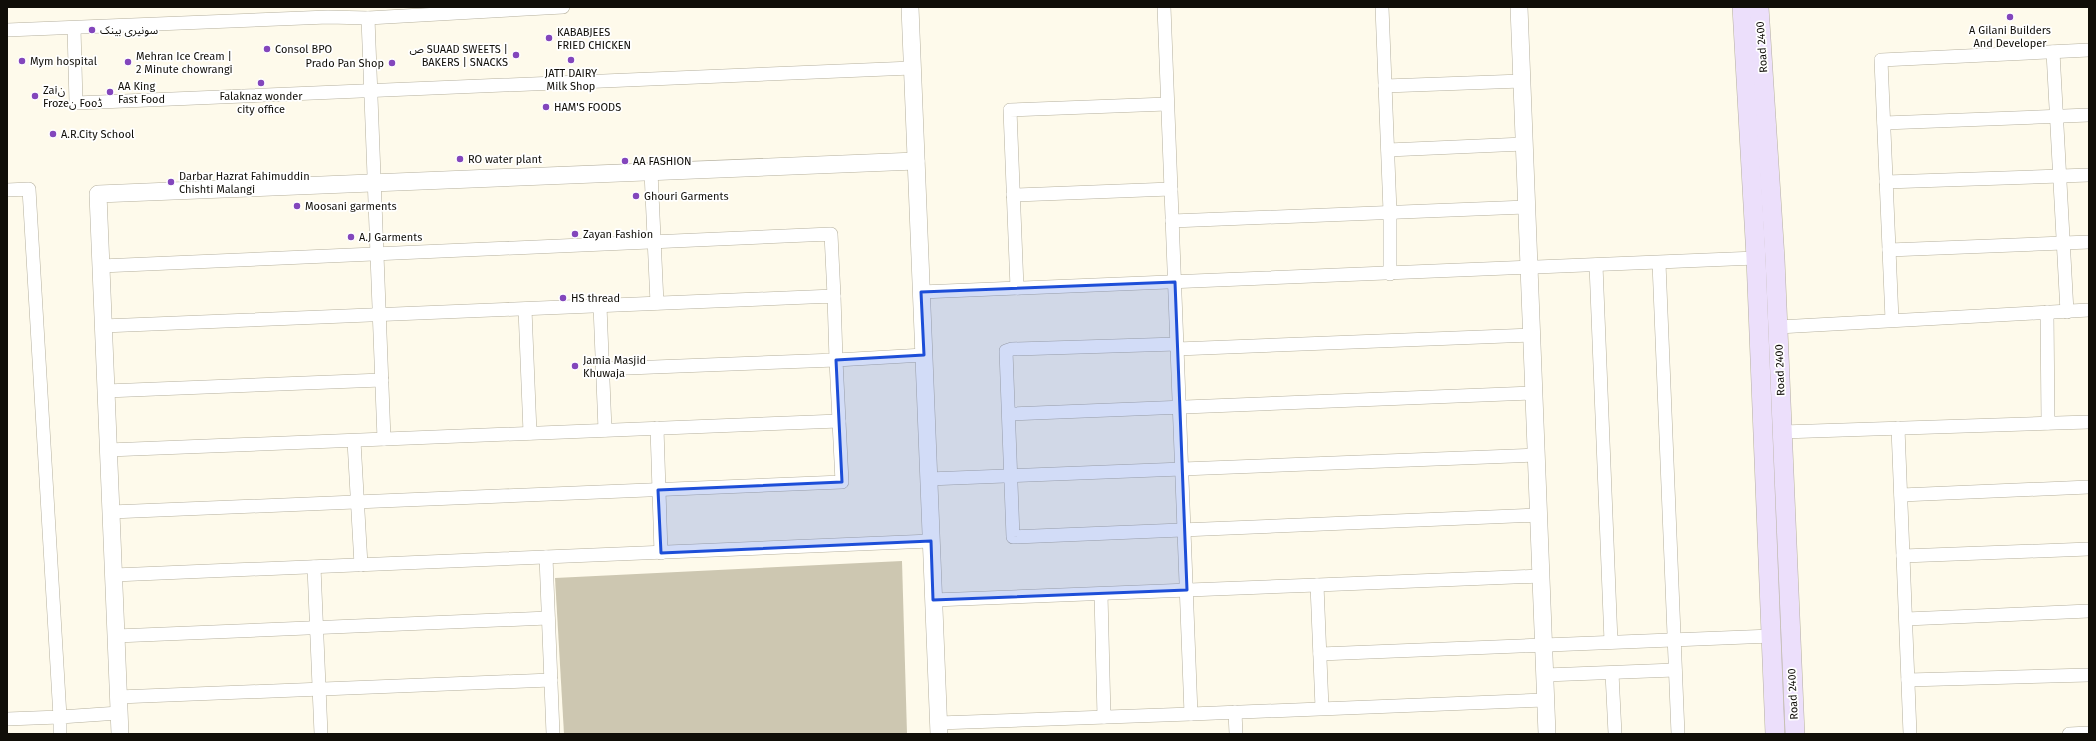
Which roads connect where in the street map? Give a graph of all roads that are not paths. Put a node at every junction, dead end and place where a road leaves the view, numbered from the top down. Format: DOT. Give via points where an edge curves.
graph roads {
  1 [pos="562,7"];
  2 [pos="910,7"];
  3 [pos="1164,7"];
  4 [pos="1382,7"];
  5 [pos="1519,7"];
  6 [pos="1742,7"];
  7 [pos="1760,7"];
  8 [pos="368,18"];
  9 [pos="74,28"];
  10 [pos="7,30"];
  11 [pos="2089,50"];
  12 [pos="2053,52"];
  13 [pos="912,68"];
  14 [pos="1522,81"];
  15 [pos="1385,86"];
  16 [pos="370,91"];
  17 [pos="1167,104"];
  18 [pos="2089,115"];
  19 [pos="2056,116"];
  20 [pos="1884,123"];
  21 [pos="1524,144"];
  22 [pos="1388,150"];
  23 [pos="916,160"];
  24 [pos="652,172"];
  25 [pos="2089,175"];
  26 [pos="2060,176"];
  27 [pos="1886,182"];
  28 [pos="374,183"];
  29 [pos="1171,189"];
  30 [pos="7,190"];
  31 [pos="1013,196"];
  32 [pos="1527,207"];
  33 [pos="1390,212"];
  34 [pos="1172,221"];
  35 [pos="654,242"];
  36 [pos="2089,242"];
  37 [pos="2063,243"];
  38 [pos="1889,250"];
  39 [pos="377,253"];
  40 [pos="1756,258"];
  41 [pos="1659,263"];
  42 [pos="1596,265"];
  43 [pos="101,266"];
  44 [pos="1529,268"];
  45 [pos="1390,274"];
  46 [pos="1174,282"];
  47 [pos="1017,288"];
  48 [pos="921,292"];
  49 [pos="834,296"];
  50 [pos="657,303"];
  51 [pos="600,306"];
  52 [pos="525,309"];
  53 [pos="2089,310"];
  54 [pos="2047,312"];
  55 [pos="2067,312"];
  56 [pos="379,315"];
  57 [pos="1892,320"];
  58 [pos="103,326"];
  59 [pos="1778,327"];
  60 [pos="1532,334"];
  61 [pos="1177,346"];
  62 [pos="924,355"];
  63 [pos="836,360"];
  64 [pos="602,369"];
  65 [pos="382,380"];
  66 [pos="106,391"];
  67 [pos="1534,393"];
  68 [pos="1179,408"];
  69 [pos="1009,414"];
  70 [pos="839,421"];
  71 [pos="2089,422"];
  72 [pos="2048,423"];
  73 [pos="657,428"];
  74 [pos="1898,428"];
  75 [pos="605,430"];
  76 [pos="1782,432"];
  77 [pos="530,433"];
  78 [pos="384,439"];
  79 [pos="354,440"];
  80 [pos="108,450"];
  81 [pos="1536,455"];
  82 [pos="1182,469"];
  83 [pos="1011,476"];
  84 [pos="928,479"];
  85 [pos="2089,488"];
  86 [pos="658,490"];
  87 [pos="1901,495"];
  88 [pos="357,502"];
  89 [pos="111,512"];
  90 [pos="1539,516"];
  91 [pos="1184,530"];
  92 [pos="931,541"];
  93 [pos="2089,549"];
  94 [pos="661,553"];
  95 [pos="1903,556"];
  96 [pos="546,557"];
  97 [pos="361,565"];
  98 [pos="314,567"];
  99 [pos="114,575"];
  100 [pos="1541,576"];
  101 [pos="1318,585"];
  102 [pos="1187,590"];
  103 [pos="1101,594"];
  104 [pos="933,600"];
  105 [pos="2089,611"];
  106 [pos="548,618"];
  107 [pos="1906,619"];
  108 [pos="316,628"];
  109 [pos="116,636"];
  110 [pos="1772,636"];
  111 [pos="1674,640"];
  112 [pos="1611,642"];
  113 [pos="1544,645"];
  114 [pos="1320,654"];
  115 [pos="1675,670"];
  116 [pos="1612,673"];
  117 [pos="1545,675"];
  118 [pos="2089,675"];
  119 [pos="551,680"];
  120 [pos="1908,680"];
  121 [pos="319,689"];
  122 [pos="1546,700"];
  123 [pos="119,705"];
  124 [pos="1322,708"];
  125 [pos="1235,712"];
  126 [pos="1191,714"];
  127 [pos="60,717"];
  128 [pos="1104,717"];
  129 [pos="7,719"];
  130 [pos="938,729"];
  131 [pos="2089,733"];
  132 [pos="60,734"];
  133 [pos="120,734"];
  134 [pos="321,734"];
  135 [pos="553,734"];
  136 [pos="1236,734"];
  137 [pos="1548,734"];
  138 [pos="1615,734"];
  139 [pos="1678,734"];
  140 [pos="1775,734"];
  141 [pos="1795,734"];
  142 [pos="1910,734"];
  143 [pos="2069,734"];
  1 -- 8 [label="street"];
  2 -- 13 [label="street"];
  3 -- 17 [label="street"];
  4 -- 15 [label="street"];
  5 -- 14 [label="street"];
  6 -- 40 [label="main road, Road 2400"];
  7 -- 59 [label="main road, Road 2400"];
  8 -- 9 [label="street" via="328,17"];
  8 -- 16 [label="street"];
  9 -- 10 [label="street"];
  9 -- 16 [label="street" via="76,103"];
  11 -- 12 [label="street"];
  12 -- 19 [label="street"];
  12 -- 20 [label="street" via="1881,60"];
  13 -- 16 [label="street"];
  13 -- 23 [label="street"];
  14 -- 15 [label="street"];
  14 -- 21 [label="street"];
  15 -- 22 [label="street"];
  16 -- 28 [label="street"];
  17 -- 29 [label="street"];
  17 -- 31 [label="street" via="1010,110"];
  18 -- 19 [label="street"];
  19 -- 20 [label="street"];
  19 -- 26 [label="street"];
  20 -- 27 [label="street"];
  21 -- 22 [label="street"];
  21 -- 32 [label="street"];
  22 -- 33 [label="street"];
  23 -- 24 [label="street"];
  23 -- 48 [label="street"];
  24 -- 28 [label="street"];
  24 -- 35 [label="street"];
  25 -- 26 [label="street"];
  26 -- 27 [label="street"];
  26 -- 37 [label="street"];
  27 -- 38 [label="street"];
  28 -- 39 [label="street"];
  28 -- 43 [label="street" via="98,194"];
  29 -- 31 [label="street"];
  29 -- 34 [label="street"];
  30 -- 127 [label="street" via="29,189"];
  31 -- 47 [label="street"];
  32 -- 33 [label="street"];
  32 -- 44 [label="street"];
  33 -- 34 [label="street"];
  33 -- 45 [label="street"];
  34 -- 46 [label="street"];
  35 -- 39 [label="street"];
  35 -- 49 [label="street" via="831,234"];
  35 -- 50 [label="street"];
  36 -- 37 [label="street"];
  37 -- 38 [label="street"];
  37 -- 55 [label="street"];
  38 -- 57 [label="street"];
  39 -- 43 [label="street"];
  39 -- 56 [label="street"];
  40 -- 41 [label="street"];
  40 -- 110 [label="main road, Road 2400"];
  41 -- 42 [label="street"];
  41 -- 111 [label="street"];
  42 -- 44 [label="street"];
  42 -- 112 [label="street"];
  43 -- 58 [label="street"];
  44 -- 45 [label="street"];
  44 -- 60 [label="street"];
  45 -- 46 [label="street"];
  46 -- 47 [label="street"];
  46 -- 61 [label="street"];
  47 -- 48 [label="street"];
  48 -- 62 [label="street"];
  49 -- 50 [label="street"];
  49 -- 63 [label="street"];
  50 -- 51 [label="street"];
  51 -- 52 [label="street"];
  51 -- 64 [label="street"];
  52 -- 56 [label="street"];
  52 -- 77 [label="street"];
  53 -- 55 [label="street"];
  54 -- 55 [label="street"];
  54 -- 57 [label="street"];
  54 -- 72 [label="street"];
  56 -- 58 [label="street"];
  56 -- 65 [label="street"];
  57 -- 59 [label="street"];
  58 -- 66 [label="street"];
  59 -- 76 [label="main road, Road 2400"];
  60 -- 61 [label="street"];
  60 -- 67 [label="street"];
  61 -- 68 [label="street"];
  61 -- 69 [label="street" via="1006,351"];
  62 -- 63 [label="street"];
  62 -- 84 [label="street"];
  63 -- 64 [label="street"];
  63 -- 70 [label="street"];
  64 -- 75 [label="street"];
  65 -- 66 [label="street"];
  65 -- 78 [label="street"];
  66 -- 80 [label="street"];
  67 -- 68 [label="street"];
  67 -- 81 [label="street"];
  68 -- 69 [label="street"];
  68 -- 82 [label="street"];
  69 -- 83 [label="street"];
  70 -- 73 [label="street"];
  70 -- 86 [label="street" via="842,482"];
  71 -- 72 [label="street"];
  72 -- 74 [label="street"];
  73 -- 75 [label="street"];
  73 -- 86 [label="street"];
  74 -- 76 [label="street"];
  74 -- 87 [label="street"];
  75 -- 77 [label="street"];
  76 -- 141 [label="main road, Road 2400"];
  77 -- 78 [label="street"];
  78 -- 79 [label="street"];
  79 -- 80 [label="street"];
  79 -- 88 [label="street"];
  80 -- 89 [label="street"];
  81 -- 82 [label="street"];
  81 -- 90 [label="street"];
  82 -- 83 [label="street"];
  82 -- 91 [label="street"];
  83 -- 84 [label="street"];
  83 -- 91 [label="street" via="1014,537"];
  84 -- 92 [label="street"];
  85 -- 87 [label="street"];
  86 -- 88 [label="street"];
  86 -- 94 [label="street"];
  87 -- 95 [label="street"];
  88 -- 89 [label="street"];
  88 -- 97 [label="street"];
  89 -- 99 [label="street"];
  90 -- 91 [label="street"];
  90 -- 100 [label="street"];
  91 -- 102 [label="street"];
  92 -- 94 [label="street"];
  92 -- 104 [label="street"];
  93 -- 95 [label="street"];
  94 -- 96 [label="street"];
  95 -- 107 [label="street"];
  96 -- 97 [label="street"];
  96 -- 106 [label="street"];
  97 -- 98 [label="street"];
  98 -- 99 [label="street"];
  98 -- 108 [label="street"];
  99 -- 109 [label="street"];
  100 -- 101 [label="street"];
  100 -- 113 [label="street"];
  101 -- 102 [label="street"];
  101 -- 114 [label="street"];
  102 -- 103 [label="street"];
  102 -- 126 [label="street"];
  103 -- 104 [label="street"];
  103 -- 128 [label="street"];
  104 -- 130 [label="street"];
  105 -- 107 [label="street"];
  106 -- 108 [label="street"];
  106 -- 119 [label="street"];
  107 -- 120 [label="street"];
  108 -- 109 [label="street"];
  108 -- 121 [label="street"];
  109 -- 123 [label="street"];
  110 -- 111 [label="street"];
  110 -- 140 [label="main road, Road 2400"];
  111 -- 112 [label="street"];
  111 -- 115 [label="street"];
  112 -- 113 [label="street"];
  113 -- 114 [label="street"];
  113 -- 117 [label="street"];
  114 -- 124 [label="street"];
  115 -- 116 [label="street"];
  115 -- 139 [label="street"];
  116 -- 117 [label="street"];
  116 -- 138 [label="street"];
  117 -- 122 [label="street"];
  118 -- 120 [label="street"];
  119 -- 121 [label="street"];
  119 -- 135 [label="street"];
  120 -- 142 [label="street"];
  121 -- 123 [label="street"];
  121 -- 134 [label="street"];
  122 -- 124 [label="street"];
  122 -- 137 [label="street"];
  123 -- 127 [label="street"];
  123 -- 133 [label="street"];
  124 -- 125 [label="street"];
  125 -- 126 [label="street"];
  125 -- 136 [label="street"];
  126 -- 128 [label="street"];
  127 -- 129 [label="street"];
  127 -- 132 [label="street"];
  128 -- 130 [label="street"];
  131 -- 143 [label="street"];
}
